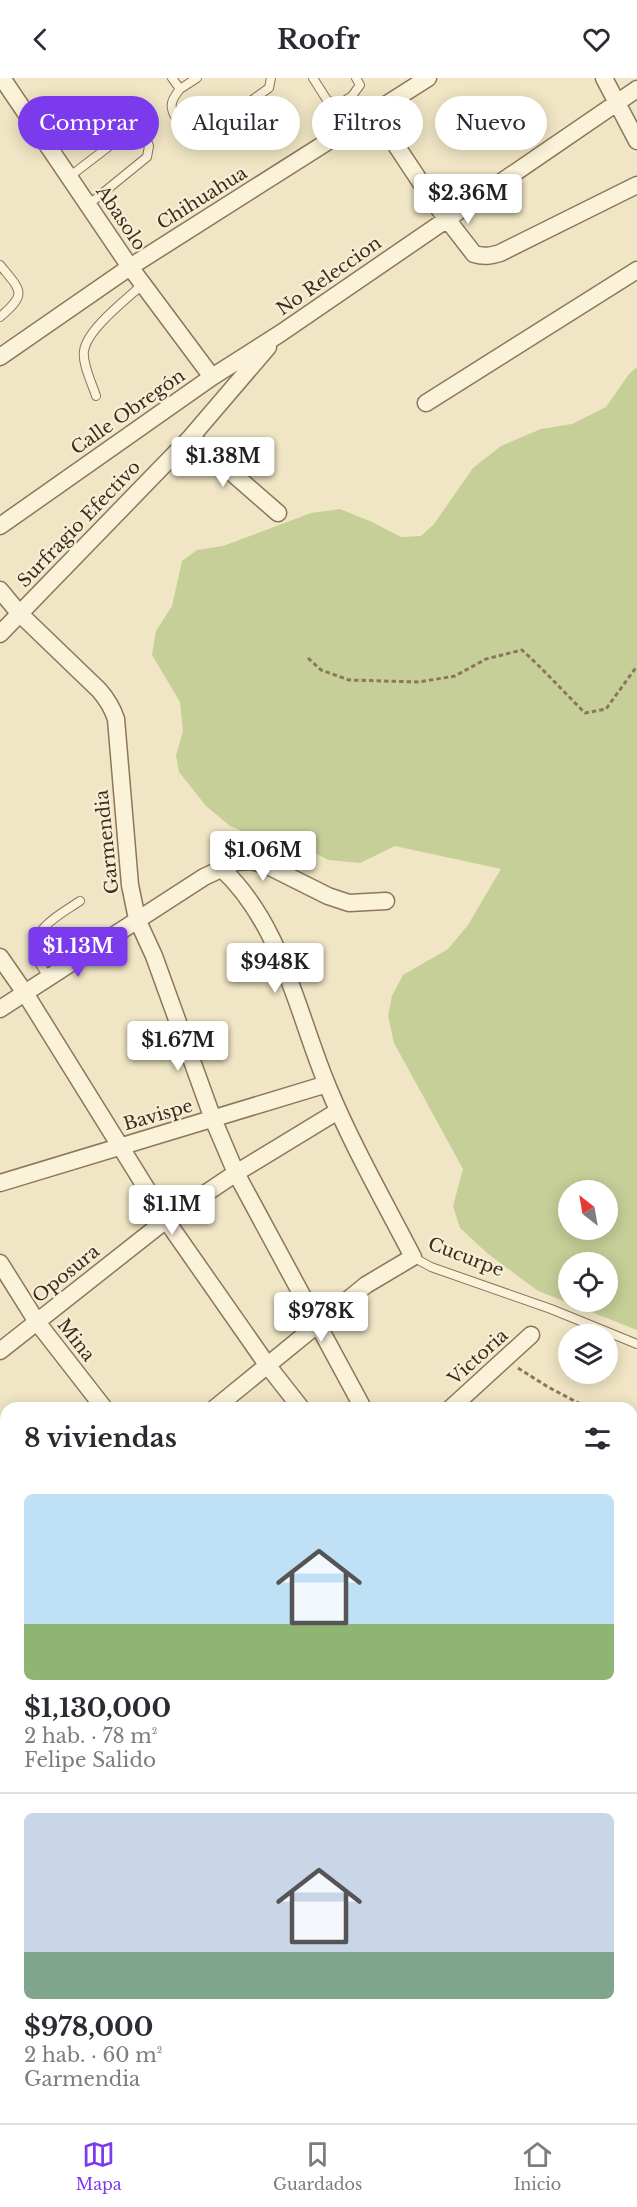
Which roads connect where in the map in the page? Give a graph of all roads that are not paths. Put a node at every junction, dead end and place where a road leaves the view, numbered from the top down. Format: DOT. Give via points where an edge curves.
graph roads {
  1 [pos="2,78"];
  2 [pos="172,78"];
  3 [pos="197,78"];
  4 [pos="272,78"];
  5 [pos="313,78"];
  6 [pos="356,78"];
  7 [pos="428,78"];
  8 [pos="604,78"];
  9 [pos="180,89"];
  10 [pos="637,89"];
  11 [pos="399,96"];
  12 [pos="618,102"];
  13 [pos="637,141"];
  14 [pos="314,150"];
  15 [pos="400,150"];
  16 [pos="69,177"];
  17 [pos="637,184"];
  18 [pos="88,204"];
  19 [pos="447,219"];
  20 [pos="0,265"];
  21 [pos="130,267"];
  22 [pos="637,270"];
  23 [pos="143,284"];
  24 [pos="0,317"];
  25 [pos="281,333"];
  26 [pos="0,357"];
  27 [pos="212,377"];
  28 [pos="96,396"];
  29 [pos="426,403"];
  30 [pos="191,437"];
  31 [pos="278,513"];
  32 [pos="0,526"];
  33 [pos="0,590"];
  34 [pos="19,613"];
  35 [pos="0,634"];
  36 [pos="221,868"];
  37 [pos="80,901"];
  38 [pos="386,901"];
  39 [pos="136,919"];
  40 [pos="0,957"];
  41 [pos="48,977"];
  42 [pos="25,993"];
  43 [pos="0,1009"];
  44 [pos="327,1084"];
  45 [pos="338,1111"];
  46 [pos="213,1119"];
  47 [pos="120,1146"];
  48 [pos="236,1173"];
  49 [pos="0,1184"];
  50 [pos="166,1220"];
  51 [pos="413,1257"];
  52 [pos="0,1263"];
  53 [pos="37,1322"];
  54 [pos="318,1322"];
  55 [pos="531,1335"];
  56 [pos="637,1344"];
  57 [pos="0,1351"];
  58 [pos="268,1366"];
  59 [pos="99,1402"];
  60 [pos="223,1402"];
  61 [pos="296,1402"];
  62 [pos="360,1402"];
  63 [pos="463,1402"];
  1 -- 16 [label="street, Abasolo"];
  2 -- 9 [label="lane"];
  3 -- 9 [label="lane"];
  4 -- 9 [label="lane" via="269,88 211,128 194,134 187,132 171,108"];
  5 -- 6 [label="lane" via="327,100 338,105 360,85"];
  7 -- 11 [label="street, Chihuahua"];
  8 -- 12 [label="street"];
  10 -- 12 [label="street, No Releccion"];
  12 -- 13 [label="street"];
  12 -- 19 [label="street, No Releccion"];
  14 -- 21 [label="street, Chihuahua"];
  15 -- 19 [label="street"];
  16 -- 18 [label="street, Abasolo"];
  16 -- 18 [label="lane" via="125,134 138,131 145,135 147,157"];
  17 -- 19 [label="street" via="489,256 474,254"];
  18 -- 21 [label="street, Abasolo"];
  19 -- 25 [label="street, No Releccion"];
  20 -- 24 [label="lane" via="14,282 19,296"];
  21 -- 23 [label="street, Abasolo"];
  21 -- 26 [label="street, Chihuahua"];
  22 -- 29 [label="street"];
  23 -- 27 [label="street, Abasolo"];
  23 -- 28 [label="lane" via="88,340 83,352"];
  25 -- 27 [label="street, Calle Obregón"];
  25 -- 30 [label="street, Surfragio Efectivo"];
  27 -- 32 [label="street, Calle Obregón"];
  30 -- 31 [label="street"];
  30 -- 34 [label="street, Surfragio Efectivo"];
  33 -- 34 [label="street, Garmendia"];
  34 -- 35 [label="street, Surfragio Efectivo"];
  34 -- 39 [label="street, Garmendia" via="99,690 113,710"];
  36 -- 38 [label="street" via="251,861 349,903"];
  36 -- 39 [label="street"];
  36 -- 44 [label="street" via="247,896 269,936"];
  37 -- 41 [label="lane" via="40,930 36,957"];
  39 -- 41 [label="street"];
  39 -- 46 [label="street, Garmendia" via="154,956"];
  40 -- 42 [label="street"];
  41 -- 42 [label="street"];
  42 -- 43 [label="street"];
  42 -- 47 [label="street"];
  44 -- 45 [label="street"];
  44 -- 46 [label="street, Bavispe"];
  45 -- 48 [label="street, Oposura"];
  45 -- 51 [label="street"];
  46 -- 47 [label="street, Bavispe"];
  46 -- 48 [label="street, Garmendia"];
  47 -- 49 [label="street, Bavispe"];
  47 -- 50 [label="street"];
  48 -- 50 [label="street, Oposura"];
  48 -- 54 [label="street, Garmendia"];
  50 -- 53 [label="street, Oposura"];
  50 -- 58 [label="street"];
  51 -- 54 [label="street, Cucurpe" via="366,1285"];
  51 -- 56 [label="lane, Cucurpe"];
  52 -- 53 [label="street, Mina"];
  53 -- 57 [label="street, Oposura"];
  53 -- 59 [label="street, Mina"];
  54 -- 58 [label="street, Cucurpe"];
  54 -- 62 [label="street, Garmendia"];
  55 -- 63 [label="street, Victoria"];
  58 -- 60 [label="street, Cucurpe"];
  58 -- 61 [label="street"];
}
